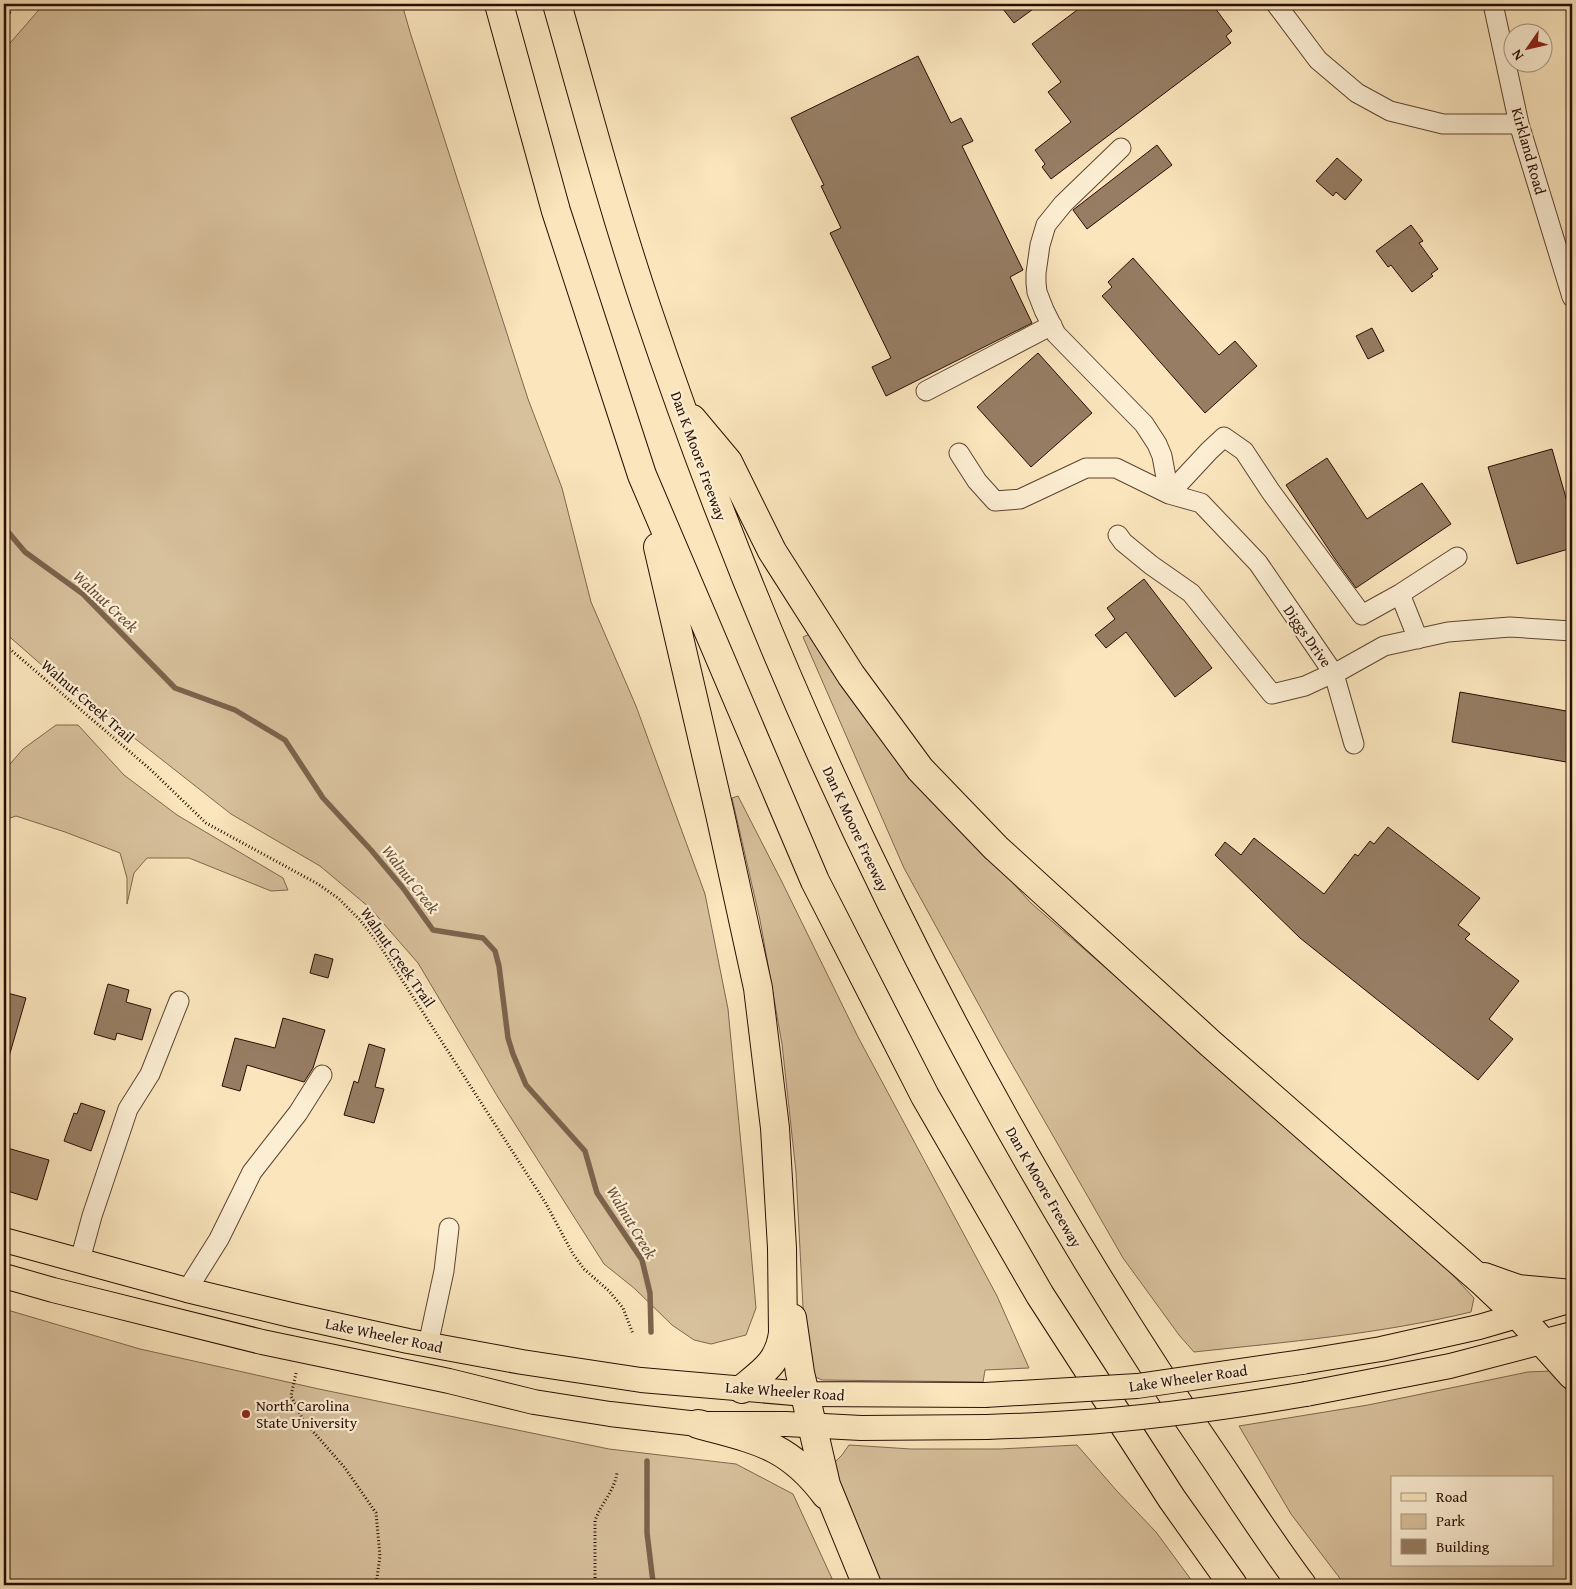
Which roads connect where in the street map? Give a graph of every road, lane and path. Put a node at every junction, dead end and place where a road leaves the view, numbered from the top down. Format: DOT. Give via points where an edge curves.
graph roads {
  1 [pos="499,4"];
  2 [pos="557,4"];
  3 [pos="1276,4"];
  4 [pos="1492,4"];
  5 [pos="1519,124"];
  6 [pos="1121,148"];
  7 [pos="1572,297"];
  8 [pos="1052,325"];
  9 [pos="926,391"];
  10 [pos="680,405"];
  11 [pos="959,453"];
  12 [pos="642,475"];
  13 [pos="1169,494"];
  14 [pos="1118,535"];
  15 [pos="1457,557"];
  16 [pos="1400,594"];
  17 [pos="1572,632"];
  18 [pos="1418,639"];
  19 [pos="4,644"];
  20 [pos="1333,673"];
  21 [pos="1354,744"];
  22 [pos="179,1000"];
  23 [pos="322,1076"];
  24 [pos="449,1228"];
  25 [pos="4,1240"];
  26 [pos="782,1248"];
  27 [pos="80,1260"];
  28 [pos="1472,1272"];
  29 [pos="4,1276"];
  30 [pos="187,1290"];
  31 [pos="1572,1294"];
  32 [pos="1572,1300"];
  33 [pos="1519,1316"];
  34 [pos="633,1334"];
  35 [pos="1572,1334"];
  36 [pos="1543,1342"];
  37 [pos="428,1345"];
  38 [pos="296,1373"];
  39 [pos="1572,1375"];
  40 [pos="742,1388"];
  41 [pos="805,1394"];
  42 [pos="698,1424"];
  43 [pos="813,1426"];
  44 [pos="617,1473"];
  45 [pos="834,1506"];
  46 [pos="376,1585"];
  47 [pos="595,1585"];
  48 [pos="866,1585"];
  49 [pos="1233,1585"];
  50 [pos="1302,1585"];
  1 -- 12 [label="highway" via="556,211"];
  2 -- 10 [label="highway, Dan K Moore Freeway" via="613,203"];
  3 -- 5 [label="street" via="1318,60 1357,93 1390,111 1443,124"];
  4 -- 5 [label="street, Kirkland Road"];
  5 -- 7 [label="street, Kirkland Road"];
  6 -- 8 [label="street" via="1046,225 1036,274 1037,292"];
  8 -- 9 [label="street"];
  8 -- 13 [label="street" via="1056,334 1144,424 1162,456"];
  10 -- 28 [label="highway" via="728,462 772,551 851,675 920,769 1010,861 1211,1044"];
  10 -- 50 [label="highway, Dan K Moore Freeway" via="768,634 831,777 947,1012 1082,1254 1172,1397"];
  11 -- 13 [label="street, Diggs Drive" via="995,501 1020,499 1086,468 1116,468"];
  12 -- 26 [label="highway" via="758,988 775,1128"];
  12 -- 49 [label="highway" via="815,881 925,1096 1040,1295 1172,1499"];
  13 -- 16 [label="street" via="1224,437 1244,451 1362,615"];
  13 -- 20 [label="street, Diggs Drive" via="1201,503 1258,563"];
  14 -- 20 [label="street" via="1151,565 1191,593 1272,694 1305,686"];
  15 -- 16 [label="street"];
  16 -- 18 [label="street"];
  17 -- 18 [label="street, Diggs Drive" via="1510,627 1448,632"];
  18 -- 20 [label="street, Diggs Drive" via="1384,646"];
  19 -- 34 [label="path, Walnut Creek Trail" via="150,769 206,823 318,884 359,919 486,1109 545,1202 573,1254 623,1308"];
  20 -- 21 [label="street"];
  22 -- 27 [label="street" via="150,1074 128,1109"];
  23 -- 30 [label="street" via="252,1172 219,1239"];
  24 -- 37 [label="street" via="444,1271"];
  25 -- 27 [label="main road, Lake Wheeler Road"];
  26 -- 40 [label="highway" via="781,1346 769,1368"];
  26 -- 41 [label="highway"];
  27 -- 30 [label="main road, Lake Wheeler Road"];
  28 -- 31 [label="highway" via="1518,1289"];
  28 -- 33 [label="highway"];
  29 -- 42 [label="main road, Lake Wheeler Road" via="262,1342 534,1402"];
  30 -- 37 [label="main road, Lake Wheeler Road"];
  32 -- 33 [label="main road, Lake Wheeler Road"];
  33 -- 36 [label="highway"];
  33 -- 41 [label="main road, Lake Wheeler Road, bridge" via="1382,1349 1137,1386 985,1396"];
  35 -- 36 [label="main road, Lake Wheeler Road"];
  36 -- 39 [label="highway"];
  36 -- 43 [label="main road, Lake Wheeler Road, bridge" via="1450,1366 1230,1407 1071,1423 987,1427"];
  37 -- 40 [label="main road, Lake Wheeler Road" via="641,1380"];
  38 -- 46 [label="path" via="291,1396 303,1420 345,1468 376,1513 380,1556"];
  40 -- 41 [label="main road, Lake Wheeler Road"];
  41 -- 43 [label="highway"];
  42 -- 43 [label="main road, Lake Wheeler Road"];
  42 -- 45 [label="highway" via="756,1440 778,1450 804,1469"];
  43 -- 45 [label="highway"];
  44 -- 47 [label="path" via="613,1490 595,1521"];
  45 -- 48 [label="highway"];
}
